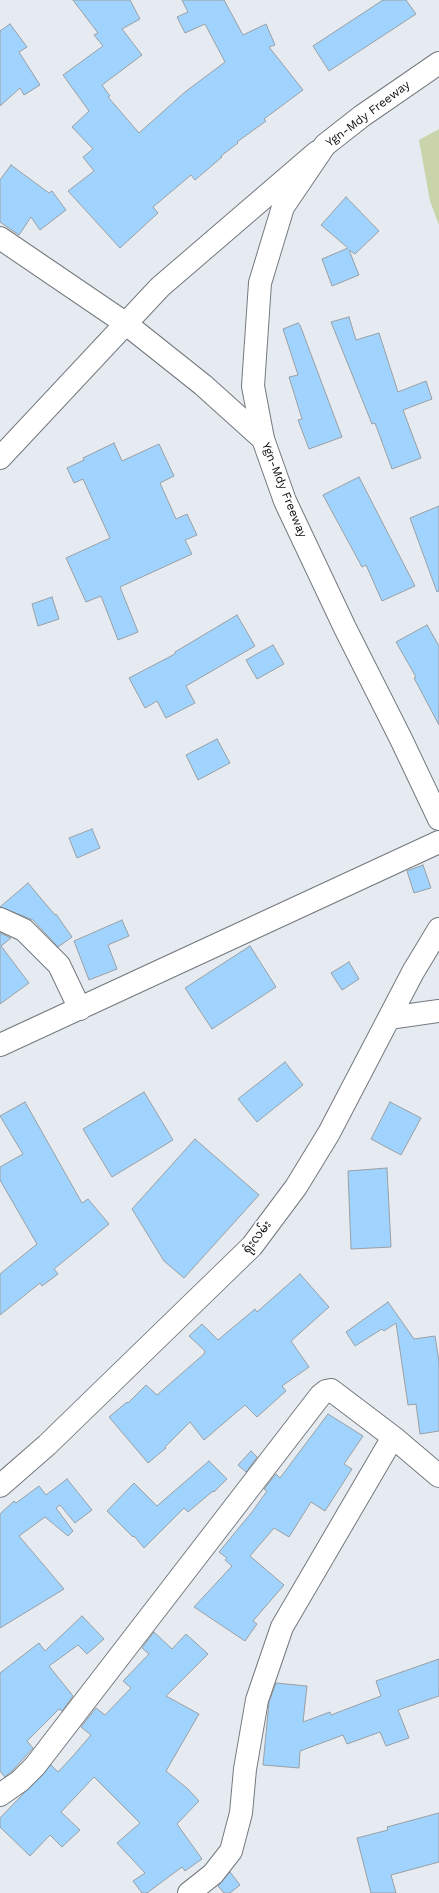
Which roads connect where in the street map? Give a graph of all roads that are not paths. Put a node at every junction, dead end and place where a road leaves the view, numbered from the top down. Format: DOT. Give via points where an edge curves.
graph roads {
  1 [pos="439,63"];
  2 [pos="325,145"];
  3 [pos="0,238"];
  4 [pos="125,323"];
  5 [pos="263,439"];
  6 [pos="0,458"];
  7 [pos="439,819"];
  8 [pos="439,842"];
  9 [pos="0,919"];
  10 [pos="439,929"];
  11 [pos="80,1009"];
  12 [pos="439,1010"];
  13 [pos="389,1018"];
  14 [pos="0,1045"];
  15 [pos="393,1437"];
  16 [pos="439,1476"];
  17 [pos="0,1486"];
  18 [pos="0,1795"];
  19 [pos="189,1893"];
  1 -- 2 [label="street, Ygn-Mdy Freeway"];
  2 -- 4 [label="street" via="160,287"];
  2 -- 5 [label="street, Ygn-Mdy Freeway" via="283,207 260,283 252,386"];
  3 -- 4 [label="street"];
  4 -- 5 [label="street" via="203,385"];
  4 -- 6 [label="street"];
  5 -- 7 [label="street, Ygn-Mdy Freeway" via="286,502"];
  8 -- 11 [label="street"];
  9 -- 11 [label="street" via="24,930 59,965"];
  10 -- 13 [label="street, ရုံးလမ်း"];
  11 -- 14 [label="street"];
  12 -- 13 [label="street"];
  13 -- 17 [label="street, ရုံးလမ်း" via="329,1133 296,1187 252,1246 47,1445"];
  15 -- 16 [label="street"];
  15 -- 18 [label="street" via="331,1390 320,1396 35,1766"];
  15 -- 19 [label="street" via="282,1627 257,1700 245,1769 241,1813 231,1851 213,1874"];
}
